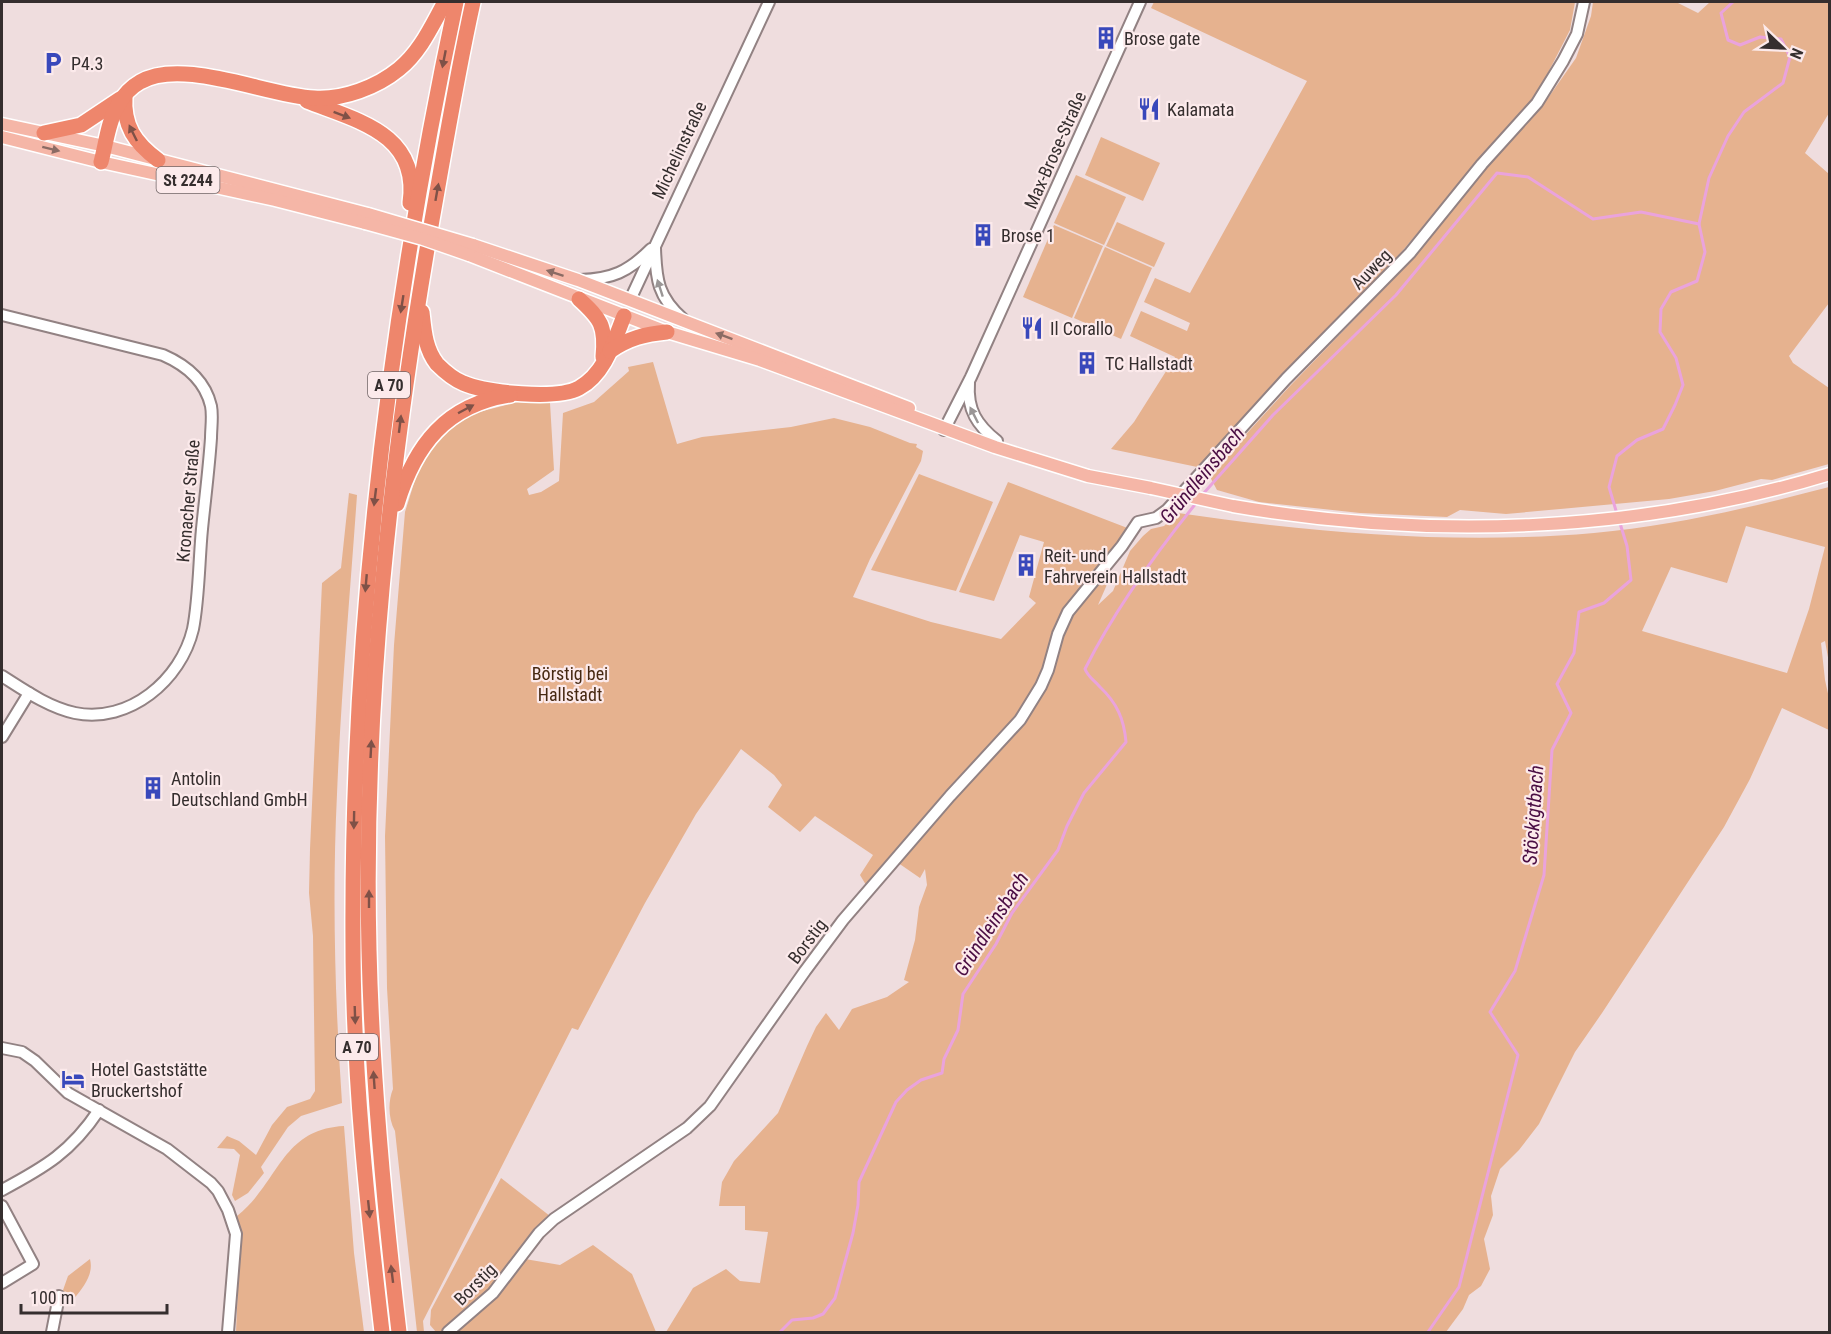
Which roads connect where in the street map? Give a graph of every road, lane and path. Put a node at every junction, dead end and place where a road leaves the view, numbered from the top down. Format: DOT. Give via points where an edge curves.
graph roads {
  1 [pos="445,2"];
  2 [pos="456,2"];
  3 [pos="473,2"];
  4 [pos="769,2"];
  5 [pos="1140,2"];
  6 [pos="1584,2"];
  7 [pos="287,94"];
  8 [pos="125,96"];
  9 [pos="2,124"];
  10 [pos="44,133"];
  11 [pos="2,137"];
  12 [pos="105,146"];
  13 [pos="158,160"];
  14 [pos="101,162"];
  15 [pos="367,218"];
  16 [pos="655,245"];
  17 [pos="411,246"];
  18 [pos="471,250"];
  19 [pos="423,270"];
  20 [pos="578,280"];
  21 [pos="579,298"];
  22 [pos="630,300"];
  23 [pos="2,315"];
  24 [pos="624,316"];
  25 [pos="686,322"];
  26 [pos="667,332"];
  27 [pos="606,357"];
  28 [pos="970,379"];
  29 [pos="522,394"];
  30 [pos="946,426"];
  31 [pos="997,441"];
  32 [pos="1830,474"];
  33 [pos="1126,482"];
  34 [pos="1138,522"];
  35 [pos="385,544"];
  36 [pos="2,676"];
  37 [pos="29,693"];
  38 [pos="2,737"];
  39 [pos="2,1048"];
  40 [pos="99,1110"];
  41 [pos="2,1190"];
  42 [pos="2,1206"];
  43 [pos="2,1283"];
  44 [pos="59,1296"];
  45 [pos="52,1332"];
  46 [pos="228,1332"];
  47 [pos="382,1332"];
  48 [pos="399,1332"];
  49 [pos="448,1332"];
  1 -- 7 [label="highway" via="422,43 400,68 380,82 315,99"];
  2 -- 17 [label="highway, A 70, one-way"];
  19 -- 3 [label="highway, A 70, one-way"];
  4 -- 16 [label="street, Michelinstraße"];
  5 -- 28 [label="street, Max-Brose-Straße"];
  6 -- 34 [label="street, Auweg" via="1577,34 1537,103 1410,253 1286,379 1167,510 1156,518"];
  7 -- 8 [label="highway" via="214,78 172,74 139,82"];
  7 -- 17 [label="highway, one-way" via="370,127 401,151 411,180"];
  8 -- 10 [label="highway" via="81,125"];
  8 -- 12 [label="highway" via="113,116"];
  13 -- 8 [label="highway, one-way" via="143,149 130,130"];
  9 -- 10 [label="main road, St 2244"];
  10 -- 12 [label="main road, St 2244"];
  11 -- 14 [label="main road, St 2244, one-way"];
  12 -- 13 [label="main road, St 2244"];
  12 -- 14 [label="highway"];
  13 -- 15 [label="main road, St 2244"];
  14 -- 15 [label="main road, St 2244"];
  15 -- 18 [label="main road, St 2244, bridge" via="423,239"];
  16 -- 20 [label="street" via="629,269 602,280"];
  16 -- 22 [label="street, Michelinstraße"];
  25 -- 16 [label="street, one-way" via="670,308 657,282"];
  17 -- 47 [label="highway, A 70, one-way" via="386,400 372,525 356,761 353,947 357,1061"];
  20 -- 18 [label="main road, St 2244, one-way"];
  18 -- 21 [label="main road, St 2244"];
  19 -- 29 [label="highway" via="424,332 437,363 451,376 470,385"];
  35 -- 19 [label="highway, A 70, one-way"];
  20 -- 22 [label="main road, St 2244"];
  21 -- 24 [label="main road, St 2244"];
  21 -- 27 [label="highway" via="598,319 605,337"];
  22 -- 24 [label="main road, Michelinstraße"];
  22 -- 25 [label="main road, St 2244"];
  23 -- 37 [label="street, Kronacher Straße" via="163,355 195,375 211,407 193,628 177,667 162,686 143,699 100,714 75,713"];
  24 -- 26 [label="main road, St 2244"];
  24 -- 27 [label="highway"];
  30 -- 25 [label="main road, St 2244, one-way"];
  26 -- 27 [label="highway" via="624,341"];
  26 -- 30 [label="main road, St 2244" via="760,360"];
  27 -- 29 [label="highway" via="596,374 578,389"];
  28 -- 30 [label="street, Max-Brose-Straße"];
  31 -- 28 [label="street, one-way" via="974,419 969,405"];
  35 -- 29 [label="highway, one-way" via="408,471 436,430 482,402"];
  30 -- 31 [label="main road, St 2244"];
  30 -- 33 [label="main road, St 2244" via="1070,470"];
  31 -- 33 [label="main road, St 2244"];
  32 -- 33 [label="main road, St 2244, bridge" via="1668,510 1592,521 1500,526 1331,520 1233,506"];
  34 -- 49 [label="street, Borstig" via="1068,612 1041,686 1020,720 843,920 710,1106 687,1128 554,1219 493,1293"];
  48 -- 35 [label="highway, A 70, one-way" via="380,1148 368,948 370,759"];
  36 -- 37 [label="street, Kronacher Straße"];
  37 -- 38 [label="street"];
  39 -- 40 [label="street" via="22,1052 68,1093"];
  40 -- 41 [label="street" via="63,1152"];
  40 -- 46 [label="street" via="167,1149 218,1191 236,1234"];
  42 -- 43 [label="street" via="33,1264"];
  44 -- 45 [label="street"];
}
